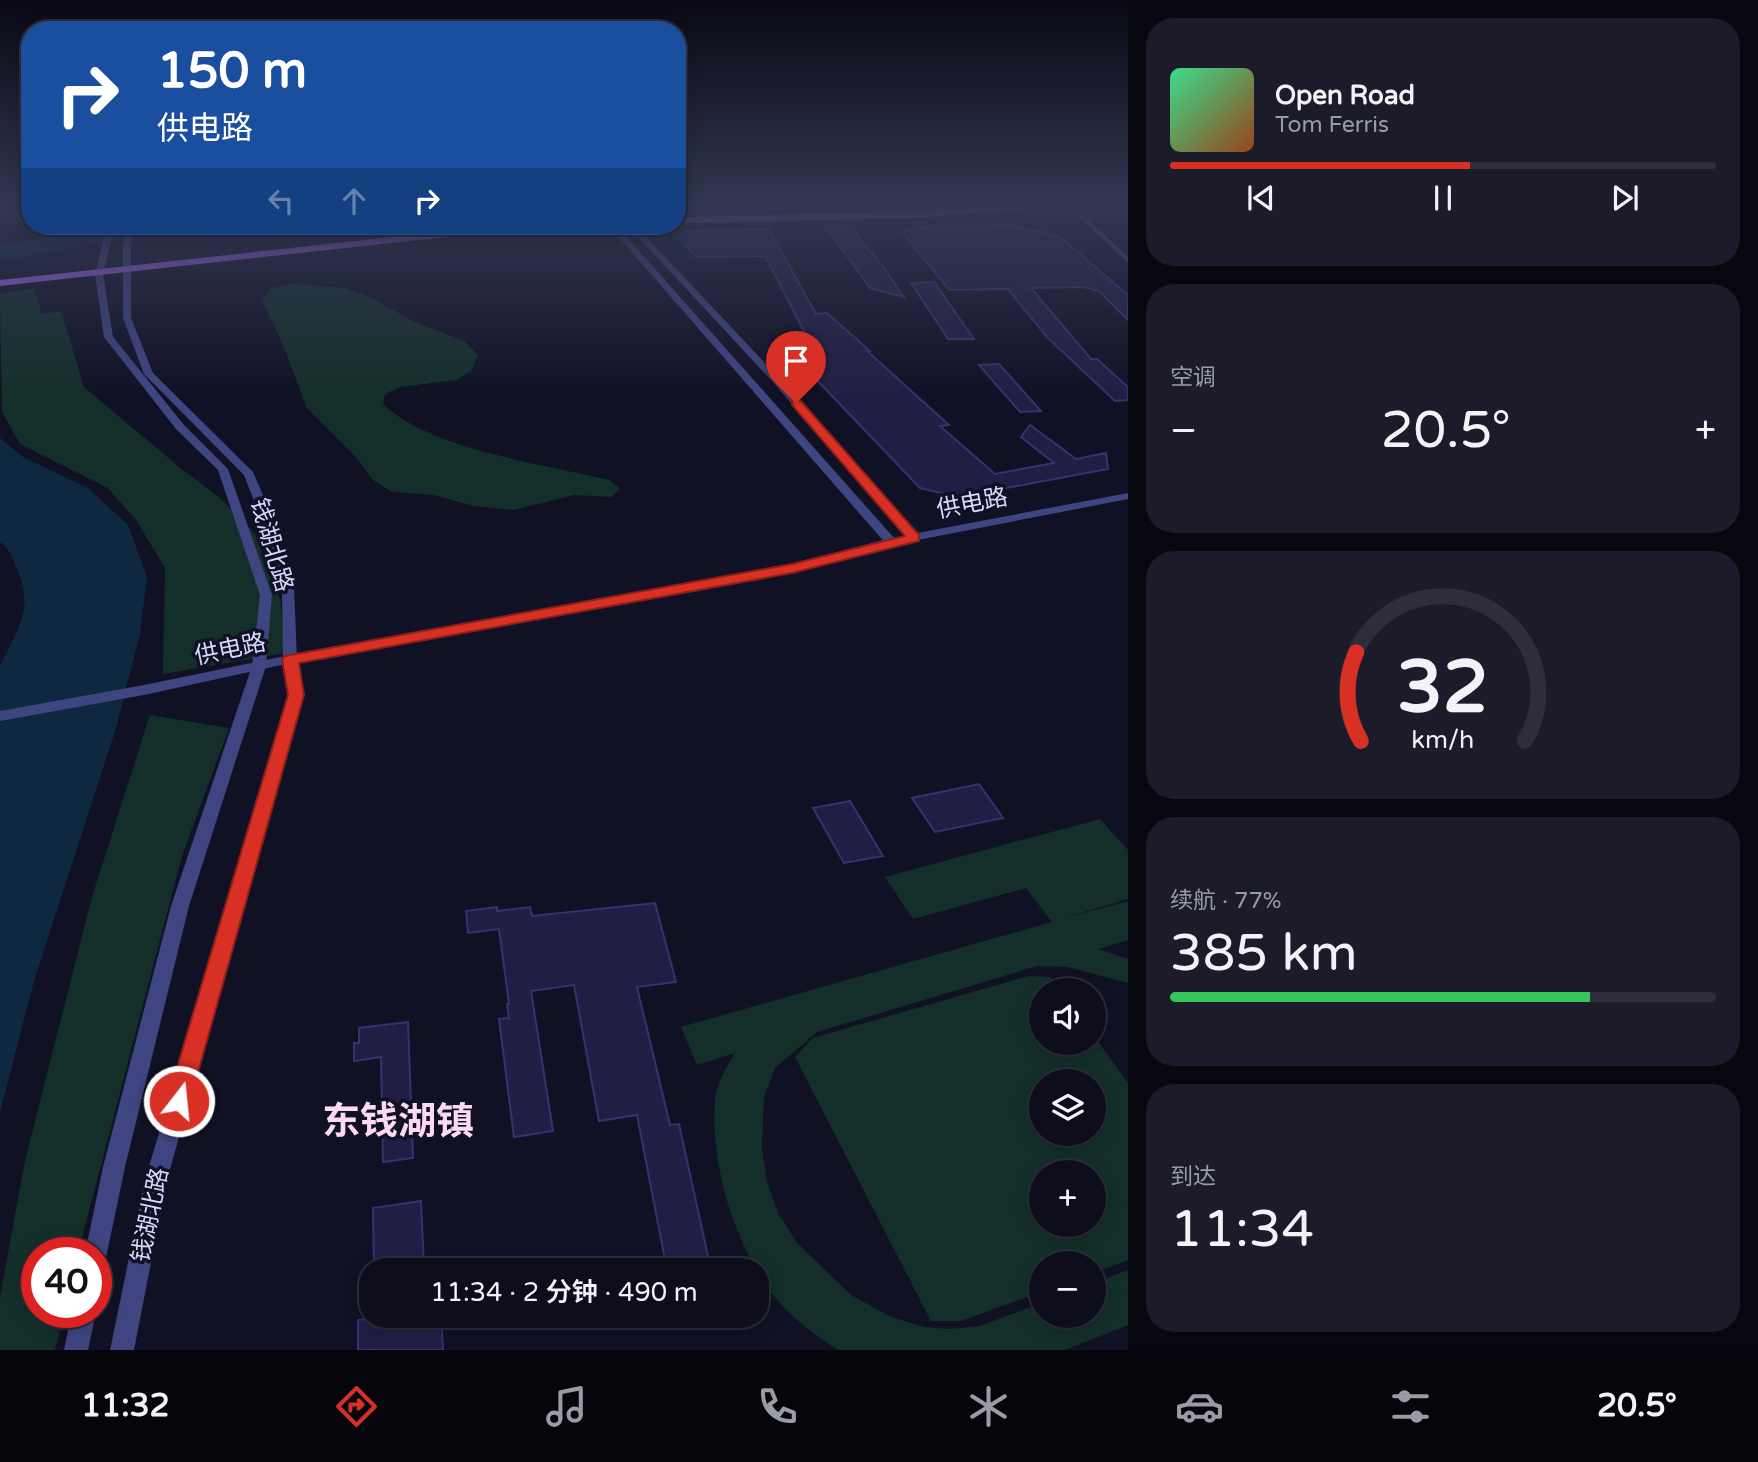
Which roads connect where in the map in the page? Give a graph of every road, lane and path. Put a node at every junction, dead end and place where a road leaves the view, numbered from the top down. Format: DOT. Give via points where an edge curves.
graph roads {
  1 [pos="108,270"];
  2 [pos="127,270"];
  3 [pos="651,270"];
  4 [pos="673,270"];
  5 [pos="99,271"];
  6 [pos="0,281"];
  7 [pos="1128,496"];
  8 [pos="914,538"];
  9 [pos="891,542"];
  10 [pos="290,659"];
  11 [pos="259,666"];
  12 [pos="0,716"];
  13 [pos="99,1237"];
  14 [pos="81,1328"];
  15 [pos="76,1350"];
  16 [pos="122,1350"];
  1 -- 5 [label="main road"];
  2 -- 10 [label="street, 钱湖北路" via="127,318 149,374 249,474 288,587"];
  3 -- 9 [label="street"];
  4 -- 8 [label="street"];
  5 -- 6 [label="main road"];
  5 -- 11 [label="street, 钱湖北路" via="110,337 180,427 223,469 266,595"];
  7 -- 8 [label="street, 供电路"];
  8 -- 9 [label="street, 供电路"];
  9 -- 10 [label="street, 供电路" via="792,568"];
  10 -- 11 [label="street, 供电路"];
  10 -- 16 [label="street, 钱湖北路" via="296,695 156,1180"];
  11 -- 12 [label="street, 供电路"];
  11 -- 13 [label="street, 钱湖北路" via="180,906"];
  14 -- 15 [label="street"];
}
